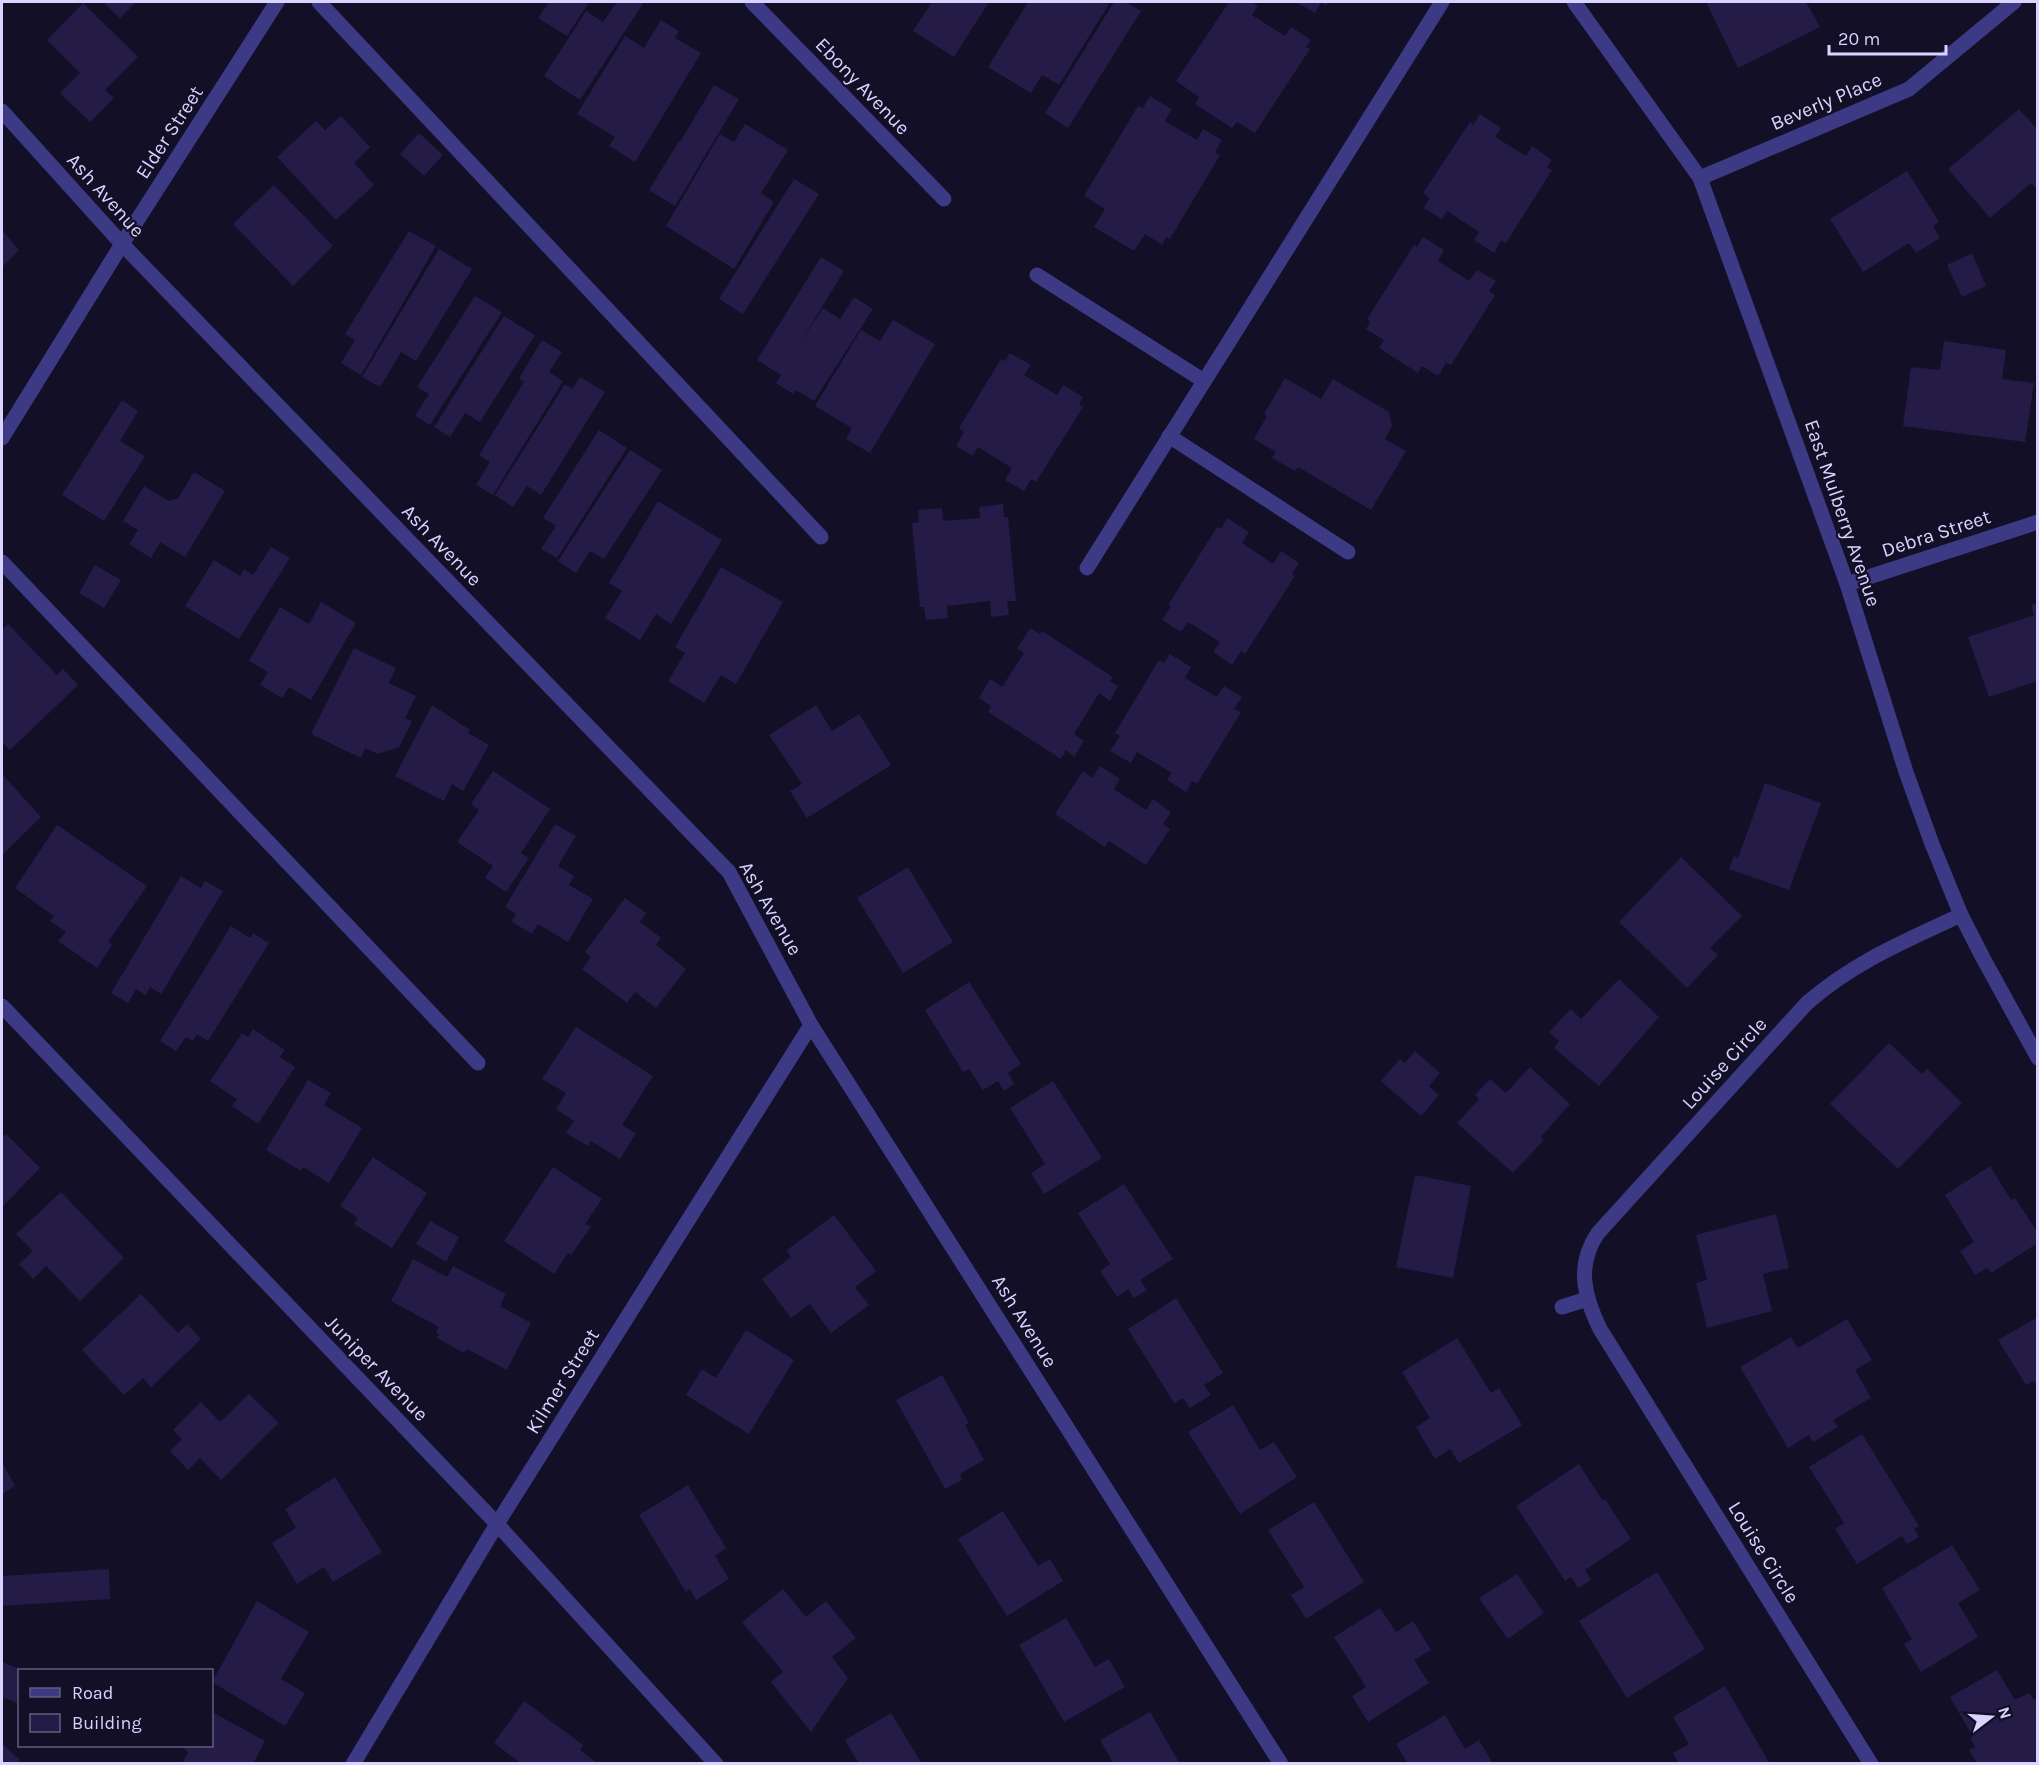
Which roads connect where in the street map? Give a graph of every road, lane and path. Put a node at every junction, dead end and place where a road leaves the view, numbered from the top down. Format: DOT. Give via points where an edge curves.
graph roads {
  1 [pos="277,2"];
  2 [pos="319,2"];
  3 [pos="752,2"];
  4 [pos="1442,2"];
  5 [pos="1574,2"];
  6 [pos="2014,2"];
  7 [pos="2,111"];
  8 [pos="1700,178"];
  9 [pos="944,199"];
  10 [pos="122,244"];
  11 [pos="1037,275"];
  12 [pos="1204,381"];
  13 [pos="1169,436"];
  14 [pos="2,438"];
  15 [pos="2037,522"];
  16 [pos="821,537"];
  17 [pos="1348,552"];
  18 [pos="2,561"];
  19 [pos="1087,568"];
  20 [pos="1847,584"];
  21 [pos="1961,915"];
  22 [pos="2,1006"];
  23 [pos="812,1025"];
  24 [pos="2037,1058"];
  25 [pos="478,1063"];
  26 [pos="1587,1299"];
  27 [pos="1562,1307"];
  28 [pos="497,1524"];
  29 [pos="353,1764"];
  30 [pos="716,1764"];
  31 [pos="1281,1764"];
  32 [pos="1871,1764"];
  1 -- 10 [label="street, Elder Street"];
  2 -- 16 [label="street"];
  3 -- 9 [label="street, Ebony Avenue"];
  4 -- 12 [label="street"];
  5 -- 8 [label="street, East Mulberry Avenue"];
  6 -- 8 [label="street, Beverly Place" via="1909,89"];
  7 -- 10 [label="street, Ash Avenue"];
  8 -- 20 [label="street, East Mulberry Avenue"];
  10 -- 14 [label="street, Elder Street"];
  10 -- 23 [label="street, Ash Avenue" via="729,872"];
  11 -- 12 [label="street"];
  12 -- 13 [label="street"];
  13 -- 17 [label="street"];
  13 -- 19 [label="street"];
  15 -- 20 [label="street, Debra Street"];
  18 -- 25 [label="street"];
  20 -- 21 [label="street, East Mulberry Avenue" via="1905,772"];
  21 -- 24 [label="street, East Mulberry Avenue"];
  21 -- 26 [label="street, Louise Circle" via="1862,962 1807,1003 1598,1233 1586,1257"];
  22 -- 28 [label="street, Juniper Avenue"];
  23 -- 28 [label="street, Kilmer Street"];
  23 -- 31 [label="street, Ash Avenue"];
  26 -- 27 [label="street"];
  26 -- 32 [label="street, Louise Circle" via="1600,1329"];
  28 -- 29 [label="street, Kilmer Street"];
  28 -- 30 [label="street, Juniper Avenue"];
}
